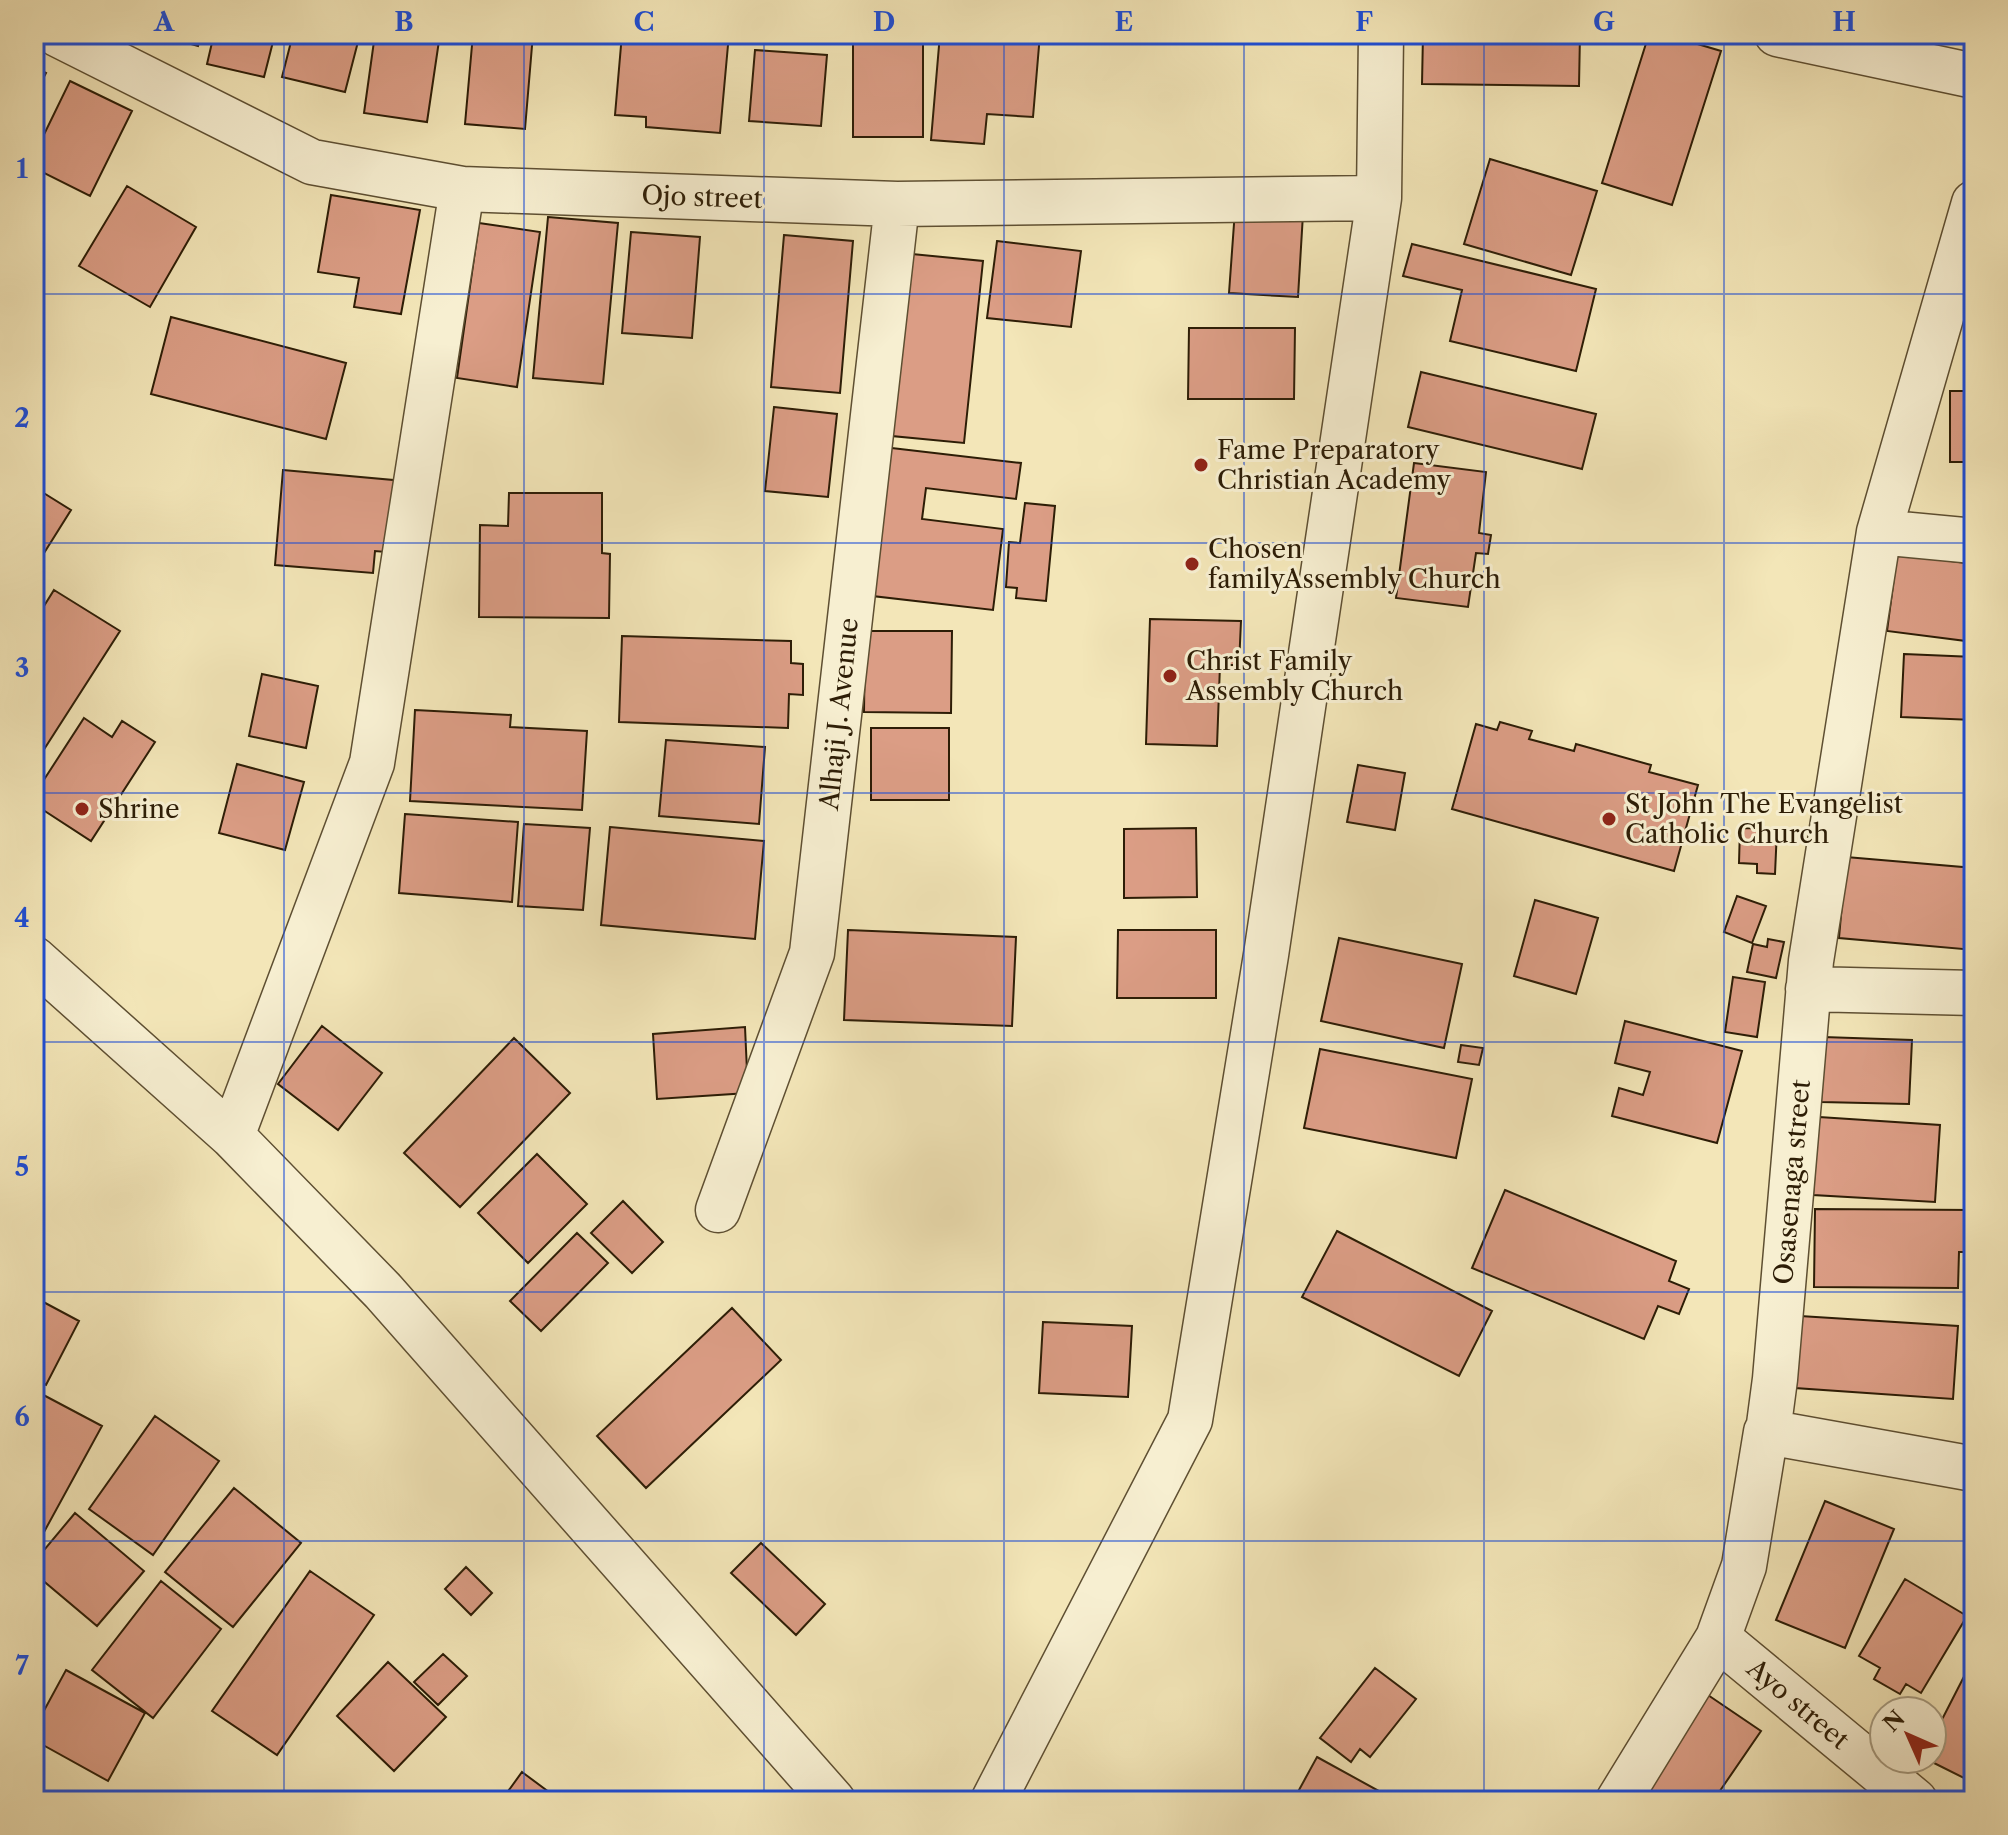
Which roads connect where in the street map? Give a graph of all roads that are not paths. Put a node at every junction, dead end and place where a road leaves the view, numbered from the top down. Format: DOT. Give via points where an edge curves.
graph roads {
  1 [pos="57,34"];
  2 [pos="1381,34"];
  3 [pos="1777,34"];
  4 [pos="1974,76"];
  5 [pos="462,189"];
  6 [pos="1379,198"];
  7 [pos="1974,203"];
  8 [pos="897,204"];
  9 [pos="1879,532"];
  10 [pos="1974,541"];
  11 [pos="34,959"];
  12 [pos="1808,989"];
  13 [pos="1974,993"];
  14 [pos="232,1136"];
  15 [pos="718,1210"];
  16 [pos="1768,1432"];
  17 [pos="1974,1469"];
  18 [pos="1718,1638"];
  19 [pos="833,1801"];
  20 [pos="993,1801"];
  21 [pos="1618,1801"];
  22 [pos="1915,1801"];
  1 -- 5 [label="street, Ojo street" via="312,162"];
  2 -- 6 [label="street"];
  3 -- 4 [label="street"];
  5 -- 8 [label="street, Ojo street"];
  5 -- 14 [label="street" via="372,763"];
  6 -- 8 [label="street, Ojo street"];
  6 -- 20 [label="street" via="1266,955 1190,1420"];
  7 -- 9 [label="street, Osasenaga street"];
  8 -- 15 [label="street, Alhaji J. Avenue" via="812,953"];
  9 -- 10 [label="street"];
  9 -- 12 [label="street, Osasenaga street"];
  11 -- 14 [label="street"];
  12 -- 13 [label="street"];
  12 -- 16 [label="street, Osasenaga street"];
  14 -- 19 [label="street" via="383,1291"];
  16 -- 17 [label="street"];
  16 -- 18 [label="street, Osasenaga street" via="1744,1566"];
  18 -- 21 [label="street, Osasenaga street"];
  18 -- 22 [label="street, Ayo street"];
}
